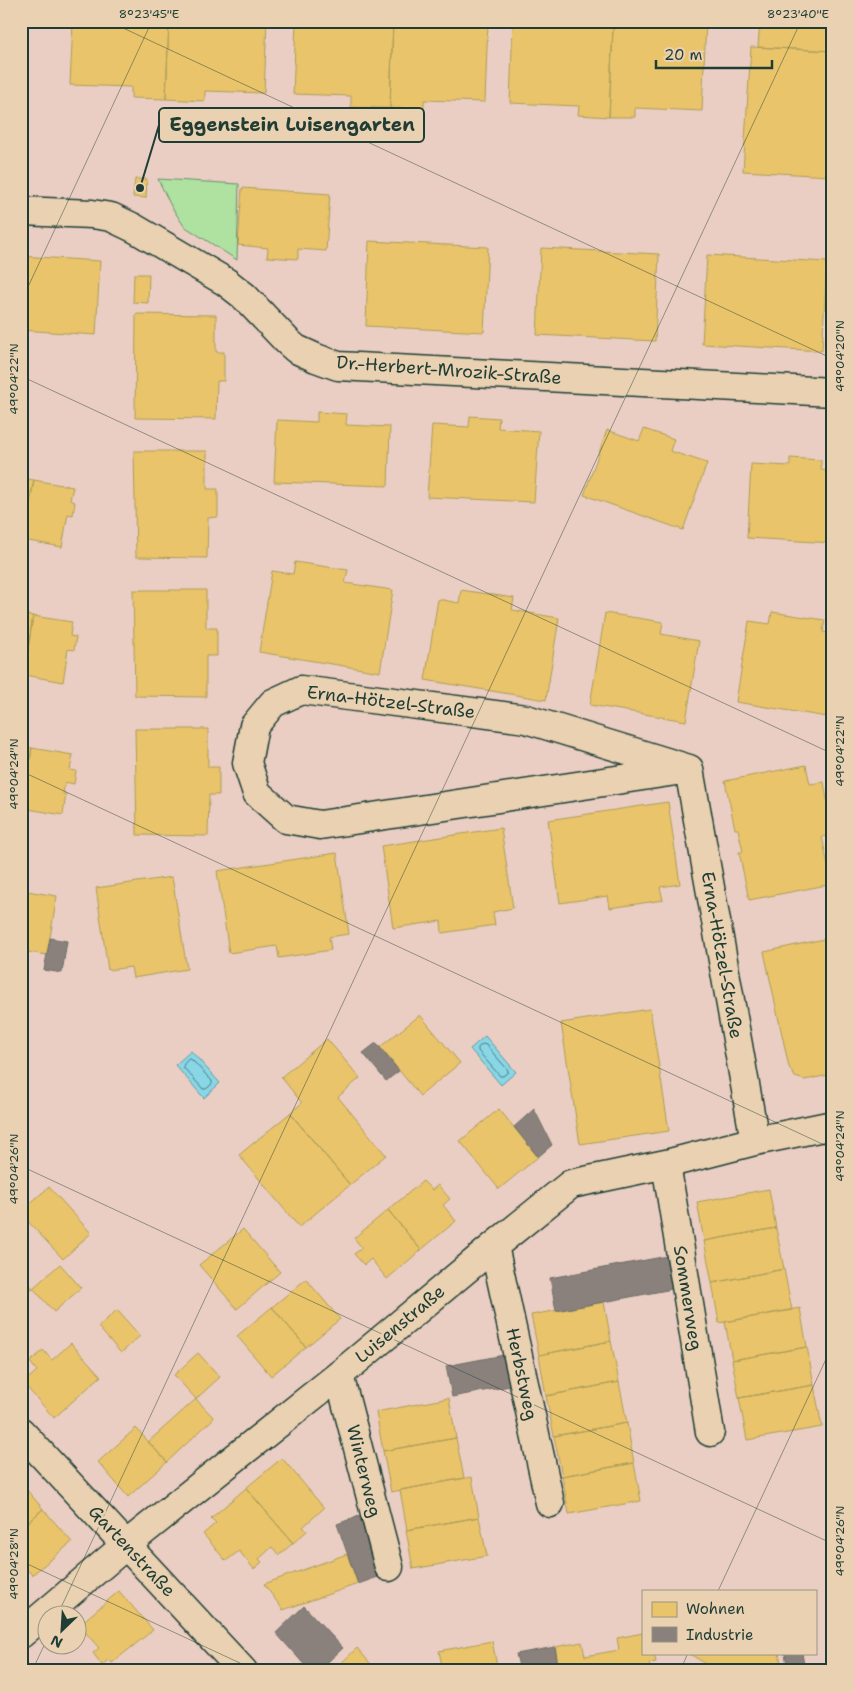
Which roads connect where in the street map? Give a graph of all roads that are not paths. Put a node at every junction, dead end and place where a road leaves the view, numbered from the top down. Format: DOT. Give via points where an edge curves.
graph roads {
  1 [pos="21,211"];
  2 [pos="833,392"];
  3 [pos="689,769"];
  4 [pos="833,1125"];
  5 [pos="755,1141"];
  6 [pos="666,1164"];
  7 [pos="494,1246"];
  8 [pos="340,1375"];
  9 [pos="21,1432"];
  10 [pos="710,1432"];
  11 [pos="550,1503"];
  12 [pos="126,1545"];
  13 [pos="389,1567"];
  14 [pos="21,1634"];
  15 [pos="243,1671"];
  1 -- 2 [label="street, Dr.-Herbert-Mrozik-Straße" via="92,214 134,228 226,282 296,348 338,366"];
  3 -- 3 [label="street, Erna-Hötzel-Straße" via="526,719 301,690 273,703 254,726 247,763 257,793 286,819 320,825"];
  3 -- 5 [label="street, Erna-Hötzel-Straße"];
  4 -- 5 [label="street, Luisenstraße"];
  5 -- 6 [label="street, Luisenstraße"];
  6 -- 7 [label="street, Luisenstraße" via="571,1184"];
  6 -- 10 [label="street, Sommerweg"];
  7 -- 8 [label="street, Luisenstraße"];
  7 -- 11 [label="street, Herbstweg"];
  8 -- 12 [label="street, Luisenstraße"];
  8 -- 13 [label="street, Winterweg"];
  9 -- 12 [label="street, Gartenstraße"];
  12 -- 14 [label="street, Luisenstraße"];
  12 -- 15 [label="street, Gartenstraße"];
}
